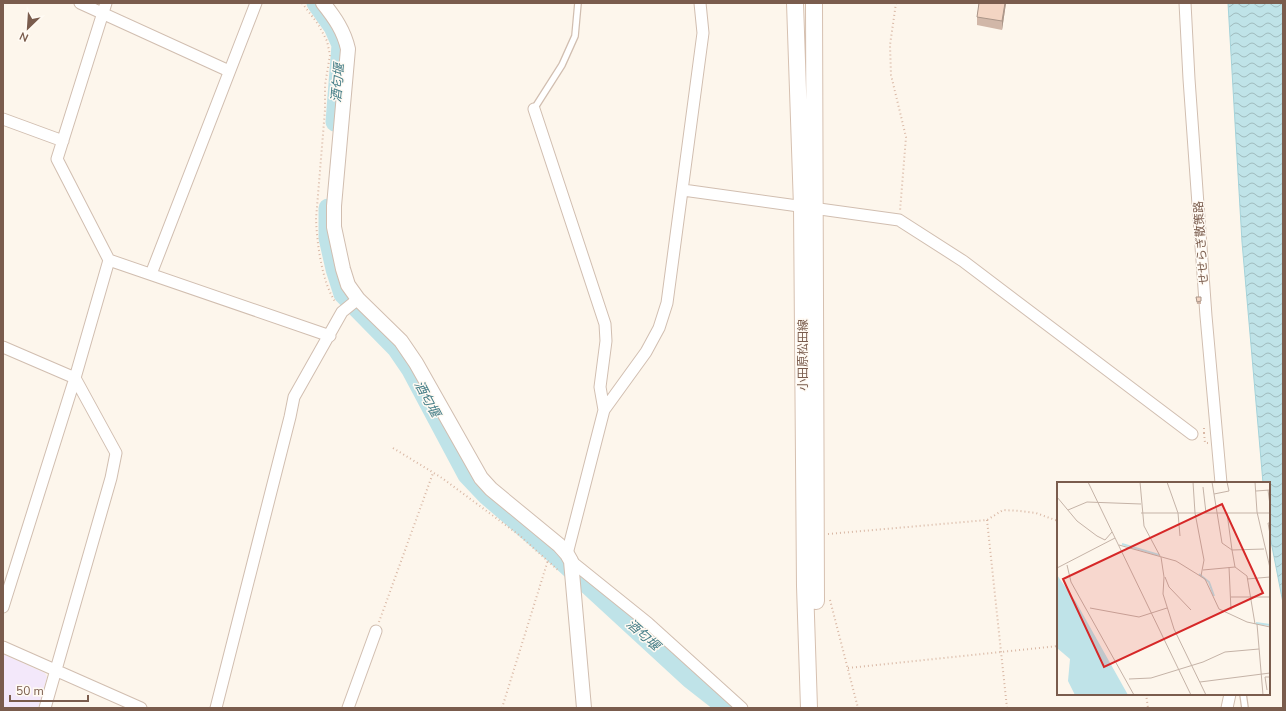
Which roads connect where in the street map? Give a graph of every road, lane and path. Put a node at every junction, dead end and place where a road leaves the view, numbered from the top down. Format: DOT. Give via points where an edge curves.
graph roads {
  1 [pos="80,3"];
  2 [pos="256,3"];
  3 [pos="302,3"];
  4 [pos="323,3"];
  5 [pos="578,3"];
  6 [pos="700,3"];
  7 [pos="795,3"];
  8 [pos="814,3"];
  9 [pos="896,3"];
  10 [pos="1185,3"];
  11 [pos="105,8"];
  12 [pos="229,71"];
  13 [pos="534,109"];
  14 [pos="3,119"];
  15 [pos="63,141"];
  16 [pos="683,190"];
  17 [pos="808,208"];
  18 [pos="899,220"];
  19 [pos="109,260"];
  20 [pos="151,274"];
  21 [pos="358,299"];
  22 [pos="342,312"];
  23 [pos="330,336"];
  24 [pos="3,347"];
  25 [pos="75,378"];
  26 [pos="604,410"];
  27 [pos="1192,434"];
  28 [pos="394,448"];
  29 [pos="433,473"];
  30 [pos="1221,482"];
  31 [pos="987,520"];
  32 [pos="1057,521"];
  33 [pos="816,535"];
  34 [pos="569,558"];
  35 [pos="548,560"];
  36 [pos="574,587"];
  37 [pos="816,597"];
  38 [pos="3,607"];
  39 [pos="376,632"];
  40 [pos="1057,646"];
  41 [pos="3,647"];
  42 [pos="1002,652"];
  43 [pos="848,668"];
  44 [pos="56,670"];
  45 [pos="1146,695"];
  46 [pos="1230,695"];
  47 [pos="1243,695"];
  48 [pos="130,706"];
  49 [pos="45,708"];
  50 [pos="141,708"];
  51 [pos="216,708"];
  52 [pos="348,708"];
  53 [pos="502,708"];
  54 [pos="584,708"];
  55 [pos="742,708"];
  56 [pos="810,708"];
  57 [pos="858,708"];
  58 [pos="1007,708"];
  59 [pos="1148,708"];
  60 [pos="1226,708"];
  61 [pos="1245,708"];
  1 -- 11 [label="street"];
  2 -- 12 [label="street"];
  3 -- 22 [label="path" via="318,24 327,41 330,55 325,85 316,219 326,280 333,299"];
  4 -- 21 [label="street" via="340,27 348,49 334,227 348,285"];
  5 -- 13 [label="lane" via="574,36 562,65"];
  6 -- 16 [label="street" via="703,33"];
  7 -- 17 [label="main road, 小田原松田線"];
  8 -- 17 [label="main road, 小田原松田線"];
  9 -- 18 [label="path" via="890,45 892,75 906,137"];
  10 -- 30 [label="street, せせらぎ散策路" via="1206,316"];
  11 -- 12 [label="street"];
  11 -- 15 [label="street"];
  12 -- 20 [label="street"];
  13 -- 26 [label="street" via="605,324 606,341 600,387"];
  14 -- 15 [label="street"];
  15 -- 19 [label="street" via="56,159"];
  16 -- 17 [label="street"];
  16 -- 26 [label="street" via="667,303 659,328 646,352"];
  17 -- 18 [label="street"];
  17 -- 33 [label="main road, 小田原松田線"];
  17 -- 56 [label="main road, 小田原松田線" via="805,586"];
  18 -- 27 [label="street" via="963,261"];
  19 -- 20 [label="street"];
  19 -- 25 [label="street"];
  20 -- 23 [label="street"];
  21 -- 22 [label="street"];
  21 -- 34 [label="street" via="401,342 416,363 481,478 559,545"];
  22 -- 23 [label="street"];
  23 -- 51 [label="street" via="294,397"];
  24 -- 25 [label="street"];
  25 -- 38 [label="street"];
  25 -- 44 [label="street" via="116,453"];
  26 -- 34 [label="street"];
  28 -- 29 [label="path"];
  29 -- 35 [label="path" via="519,535"];
  29 -- 39 [label="path"];
  31 -- 32 [label="path" via="1003,510 1036,513"];
  31 -- 33 [label="path"];
  31 -- 42 [label="path"];
  33 -- 37 [label="main road, 小田原松田線"];
  34 -- 36 [label="street"];
  34 -- 55 [label="street" via="648,623"];
  35 -- 36 [label="path"];
  35 -- 53 [label="path"];
  36 -- 54 [label="street"];
  37 -- 43 [label="path" via="830,599"];
  37 -- 56 [label="main road, 小田原松田線"];
  39 -- 52 [label="street"];
  40 -- 42 [label="path"];
  41 -- 44 [label="street"];
  42 -- 43 [label="path"];
  42 -- 58 [label="path"];
  43 -- 57 [label="path"];
  44 -- 48 [label="street"];
  44 -- 49 [label="street"];
  45 -- 59 [label="path"];
  46 -- 60 [label="street"];
  47 -- 61 [label="lane"];
  48 -- 50 [label="street"];
}
